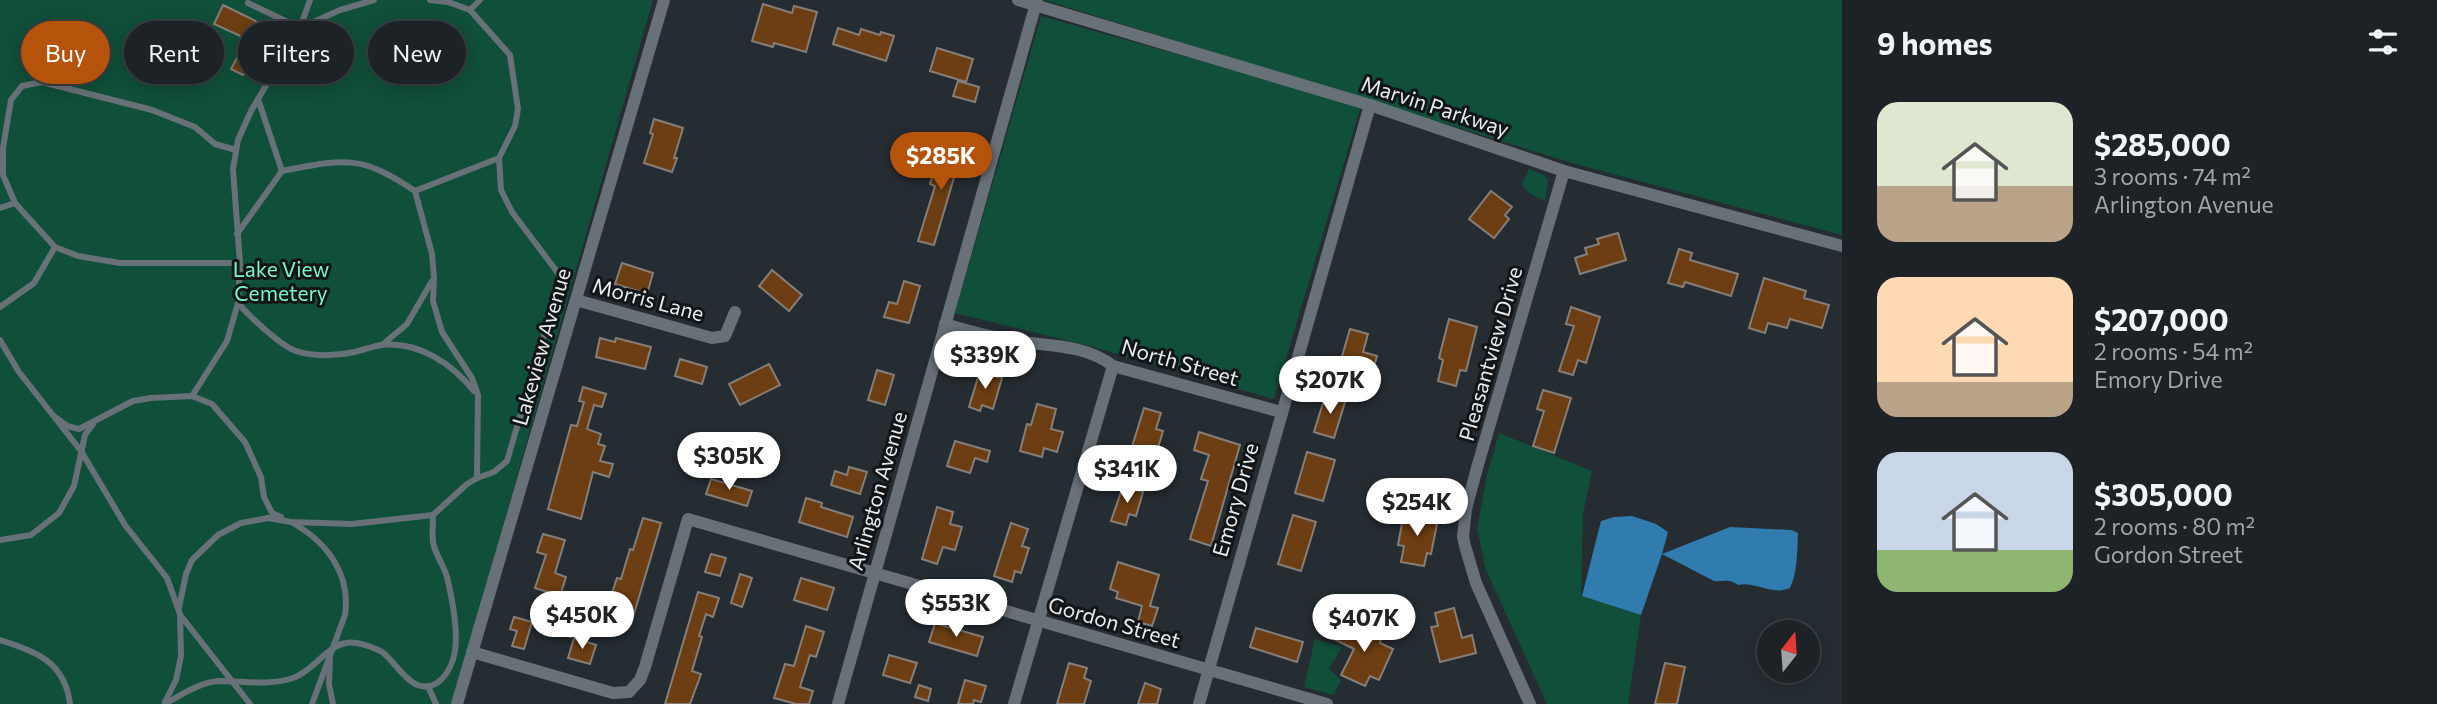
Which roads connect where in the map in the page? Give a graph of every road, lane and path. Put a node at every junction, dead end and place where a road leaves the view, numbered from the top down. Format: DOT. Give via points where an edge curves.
graph roads {
  1 [pos="310,0"];
  2 [pos="374,0"];
  3 [pos="430,0"];
  4 [pos="480,0"];
  5 [pos="664,0"];
  6 [pos="1018,0"];
  7 [pos="248,3"];
  8 [pos="1037,3"];
  9 [pos="470,10"];
  10 [pos="285,21"];
  11 [pos="302,21"];
  12 [pos="316,21"];
  13 [pos="267,84"];
  14 [pos="258,99"];
  15 [pos="1370,105"];
  16 [pos="236,150"];
  17 [pos="499,158"];
  18 [pos="282,171"];
  19 [pos="1564,171"];
  20 [pos="415,191"];
  21 [pos="15,203"];
  22 [pos="0,208"];
  23 [pos="237,234"];
  24 [pos="55,247"];
  25 [pos="1842,247"];
  26 [pos="240,264"];
  27 [pos="435,277"];
  28 [pos="576,300"];
  29 [pos="238,303"];
  30 [pos="0,307"];
  31 [pos="735,312"];
  32 [pos="945,324"];
  33 [pos="0,340"];
  34 [pos="382,345"];
  35 [pos="1113,366"];
  36 [pos="478,395"];
  37 [pos="192,396"];
  38 [pos="1281,412"];
  39 [pos="55,416"];
  40 [pos="94,423"];
  41 [pos="81,451"];
  42 [pos="477,478"];
  43 [pos="433,515"];
  44 [pos="291,522"];
  45 [pos="0,540"];
  46 [pos="874,573"];
  47 [pos="179,611"];
  48 [pos="1038,621"];
  49 [pos="0,640"];
  50 [pos="330,651"];
  51 [pos="472,652"];
  52 [pos="1208,670"];
  53 [pos="233,683"];
  54 [pos="428,686"];
  55 [pos="70,704"];
  56 [pos="164,704"];
  57 [pos="250,704"];
  58 [pos="312,704"];
  59 [pos="333,704"];
  60 [pos="436,704"];
  61 [pos="457,704"];
  62 [pos="838,704"];
  63 [pos="1014,704"];
  64 [pos="1199,704"];
  65 [pos="1327,704"];
  66 [pos="1530,704"];
  1 -- 11 [label="lane"];
  2 -- 12 [label="lane"];
  3 -- 9 [label="lane"];
  4 -- 9 [label="lane"];
  5 -- 28 [label="street, Lakeview Avenue"];
  6 -- 8 [label="street, Marvin Parkway"];
  7 -- 10 [label="lane"];
  8 -- 15 [label="street, Marvin Parkway"];
  8 -- 32 [label="street, Arlington Avenue"];
  9 -- 17 [label="lane" via="510,55 518,109"];
  13 -- 14 [label="lane"];
  14 -- 16 [label="lane" via="243,124"];
  14 -- 18 [label="lane"];
  15 -- 19 [label="street, Marvin Parkway"];
  15 -- 38 [label="street, Emory Drive"];
  16 -- 21 [label="lane" via="215,144 195,127 152,110 42,82 22,86 11,100 3,148 4,175"];
  16 -- 23 [label="lane"];
  17 -- 20 [label="lane"];
  17 -- 42 [label="lane" via="501,190 512,212 561,277 507,461"];
  18 -- 20 [label="lane" via="357,161 388,173"];
  18 -- 23 [label="lane"];
  19 -- 25 [label="street, Marvin Parkway"];
  19 -- 66 [label="street, Pleasantview Drive" via="1477,468 1463,537 1476,583"];
  20 -- 27 [label="lane"];
  21 -- 22 [label="lane"];
  21 -- 24 [label="lane"];
  23 -- 26 [label="lane"];
  24 -- 26 [label="lane" via="120,263"];
  24 -- 30 [label="lane" via="34,283"];
  26 -- 29 [label="lane"];
  27 -- 34 [label="lane" via="407,324"];
  27 -- 36 [label="lane" via="433,300 442,332 472,377"];
  28 -- 31 [label="street, Morris Lane" via="712,338 727,334"];
  28 -- 51 [label="street, Lakeview Avenue"];
  29 -- 34 [label="lane" via="295,351 326,355"];
  29 -- 37 [label="lane" via="227,341"];
  32 -- 35 [label="street, North Street" via="1016,341 1054,344"];
  32 -- 46 [label="street, Arlington Avenue"];
  33 -- 39 [label="lane"];
  34 -- 36 [label="lane" via="406,347 440,359"];
  35 -- 38 [label="street, North Street"];
  35 -- 48 [label="street"];
  36 -- 42 [label="lane"];
  37 -- 40 [label="lane" via="133,401"];
  37 -- 44 [label="lane" via="212,404 245,442 272,513"];
  38 -- 52 [label="street, Emory Drive"];
  39 -- 40 [label="lane" via="79,429"];
  39 -- 41 [label="lane"];
  40 -- 41 [label="lane"];
  41 -- 45 [label="lane" via="74,486 59,513 31,535"];
  41 -- 47 [label="lane" via="125,526 167,578"];
  42 -- 43 [label="lane"];
  43 -- 44 [label="lane" via="352,524"];
  43 -- 54 [label="lane" via="433,542 446,574 455,651 441,680"];
  44 -- 47 [label="lane" via="253,520 218,535 192,560"];
  44 -- 50 [label="lane" via="324,547 346,584 345,615"];
  46 -- 48 [label="street, Gordon Street"];
  46 -- 51 [label="street, Gordon Street" via="688,519 645,667 629,692 613,693"];
  46 -- 62 [label="street, Arlington Avenue"];
  47 -- 53 [label="lane"];
  47 -- 56 [label="lane" via="181,656"];
  48 -- 52 [label="street, Gordon Street"];
  48 -- 63 [label="street"];
  49 -- 55 [label="lane" via="35,651 59,671"];
  50 -- 53 [label="lane" via="294,678"];
  50 -- 54 [label="lane" via="345,643 383,652 401,674"];
  50 -- 58 [label="lane"];
  50 -- 59 [label="lane"];
  51 -- 61 [label="street, Lakeview Avenue"];
  52 -- 64 [label="street, Emory Drive"];
  52 -- 65 [label="street, Gordon Street"];
  53 -- 56 [label="lane" via="200,686"];
  53 -- 57 [label="lane"];
  54 -- 60 [label="lane"];
}
